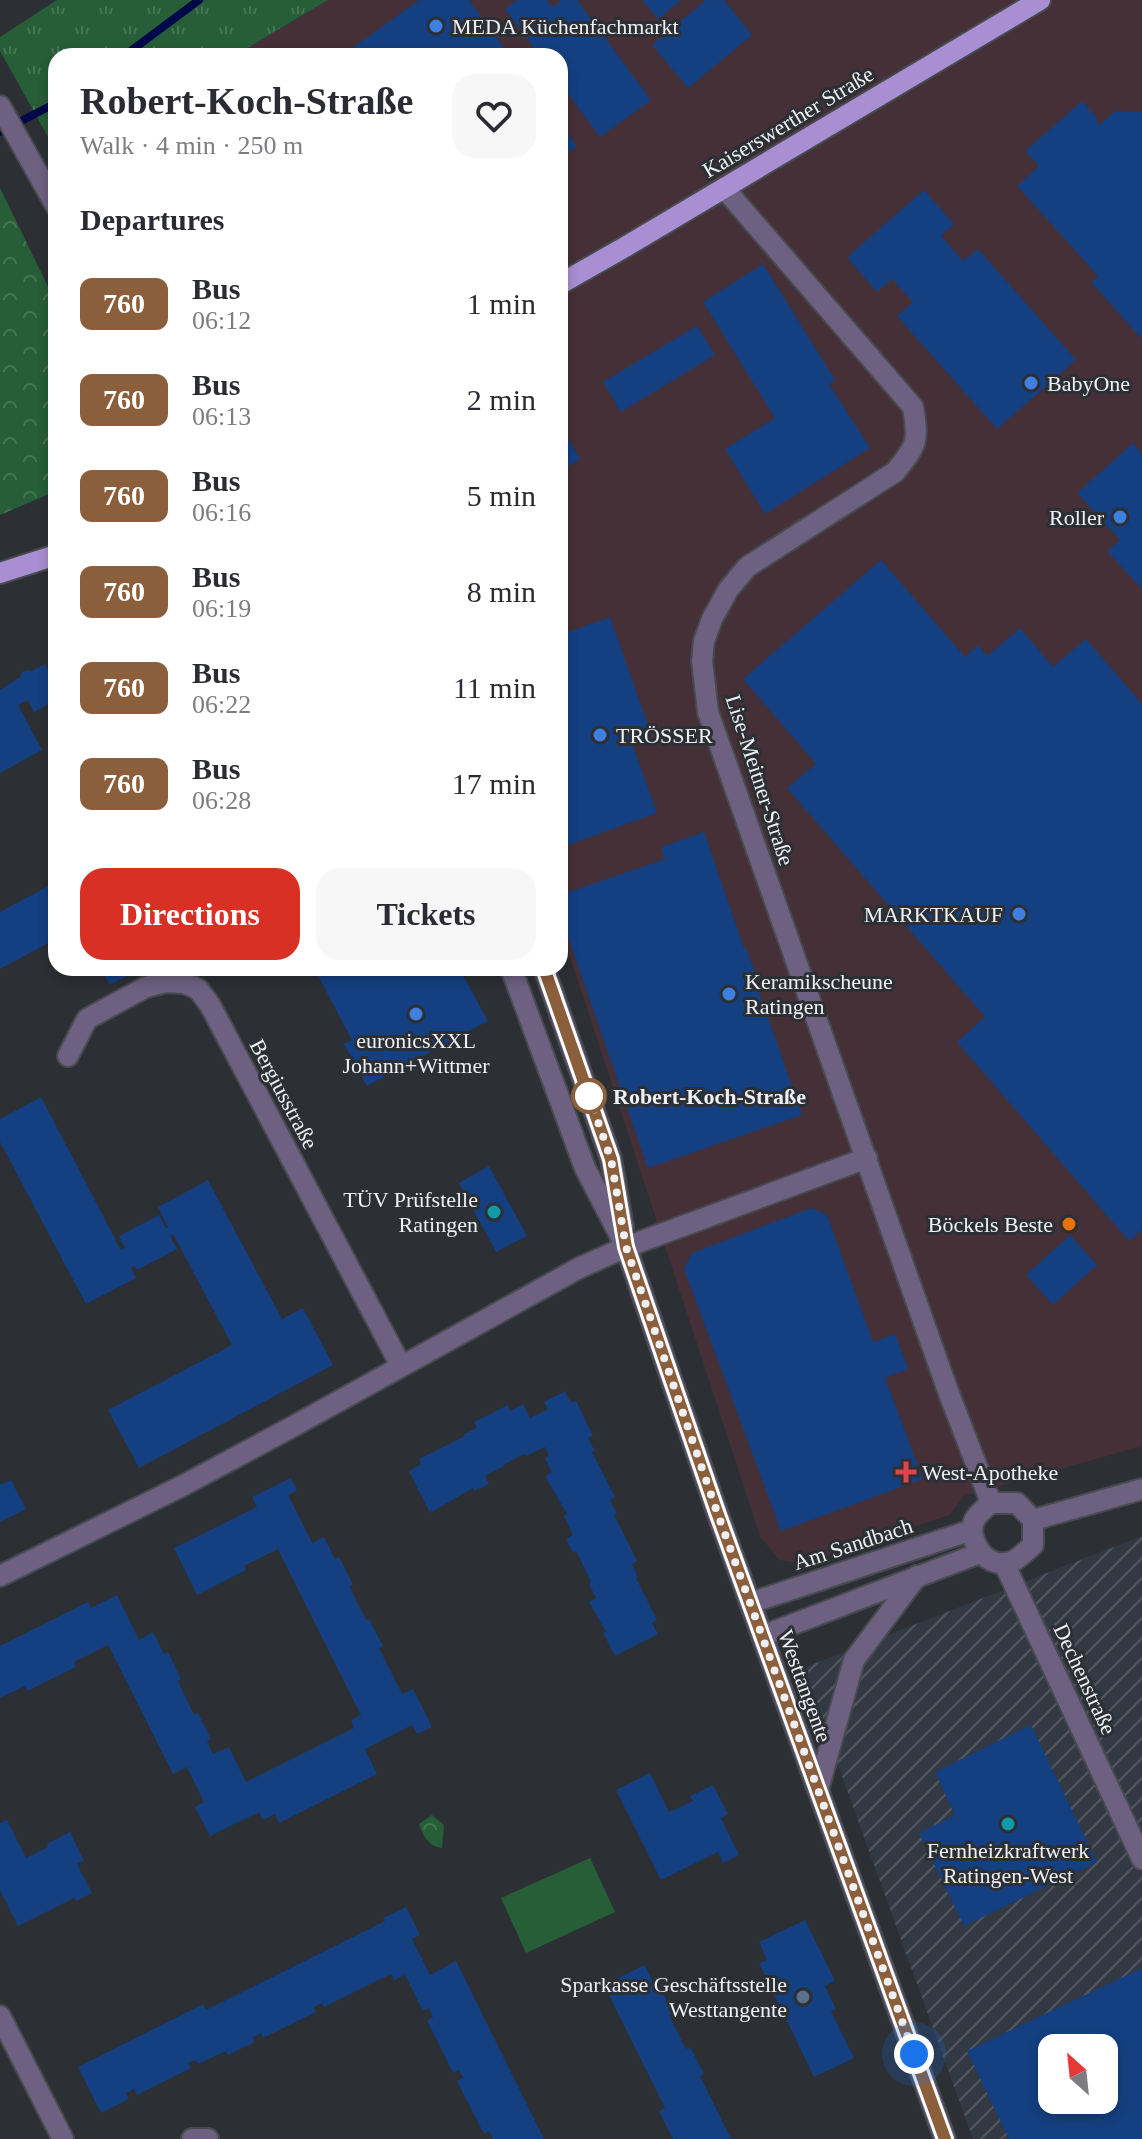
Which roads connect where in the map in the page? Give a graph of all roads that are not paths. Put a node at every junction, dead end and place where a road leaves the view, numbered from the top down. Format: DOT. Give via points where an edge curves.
graph roads {
  1 [pos="1040,0"];
  2 [pos="0,106"];
  3 [pos="724,188"];
  4 [pos="48,192"];
  5 [pos="568,279"];
  6 [pos="48,558"];
  7 [pos="0,573"];
  8 [pos="514,976"];
  9 [pos="547,976"];
  10 [pos="68,1056"];
  11 [pos="867,1158"];
  12 [pos="626,1247"];
  13 [pos="401,1366"];
  14 [pos="1142,1489"];
  15 [pos="991,1503"];
  16 [pos="1033,1520"];
  17 [pos="972,1530"];
  18 [pos="980,1553"];
  19 [pos="1004,1563"];
  20 [pos="0,1576"];
  21 [pos="917,1576"];
  22 [pos="750,1603"];
  23 [pos="762,1636"];
  24 [pos="818,1790"];
  25 [pos="1142,1859"];
  26 [pos="0,2016"];
  27 [pos="63,2139"];
  28 [pos="192,2139"];
  29 [pos="208,2139"];
  30 [pos="945,2139"];
  1 -- 3 [label="main road, Kaiserswerther Straße"];
  2 -- 4 [label="street"];
  3 -- 5 [label="main road, Kaiserswerther Straße"];
  3 -- 11 [label="street, Lise-Meitner-Straße" via="913,407 917,433 913,449 895,472 747,567 712,619 702,661 708,712"];
  6 -- 7 [label="main road"];
  8 -- 12 [label="street, Westtangente" via="585,1168"];
  9 -- 12 [label="street, Westtangente" via="611,1159"];
  10 -- 13 [label="street, Bergiusstraße" via="87,1019 146,987 175,982 198,989"];
  11 -- 12 [label="street"];
  11 -- 15 [label="street, Lise-Meitner-Straße"];
  12 -- 13 [label="street"];
  12 -- 22 [label="street, Westtangente"];
  13 -- 20 [label="street" via="196,1479"];
  14 -- 16 [label="street"];
  15 -- 16 [label="street" via="1017,1503"];
  15 -- 17 [label="street" via="975,1518"];
  16 -- 19 [label="street" via="1033,1545 1015,1561"];
  17 -- 18 [label="street"];
  17 -- 22 [label="street, Am Sandbach"];
  18 -- 19 [label="street"];
  18 -- 21 [label="street"];
  19 -- 25 [label="street, Dechenstraße"];
  21 -- 23 [label="street"];
  21 -- 24 [label="street" via="854,1660"];
  22 -- 23 [label="street, Westtangente"];
  23 -- 24 [label="street, Westtangente"];
  24 -- 30 [label="street, Westtangente"];
  26 -- 27 [label="street"];
  28 -- 29 [label="street"];
}
